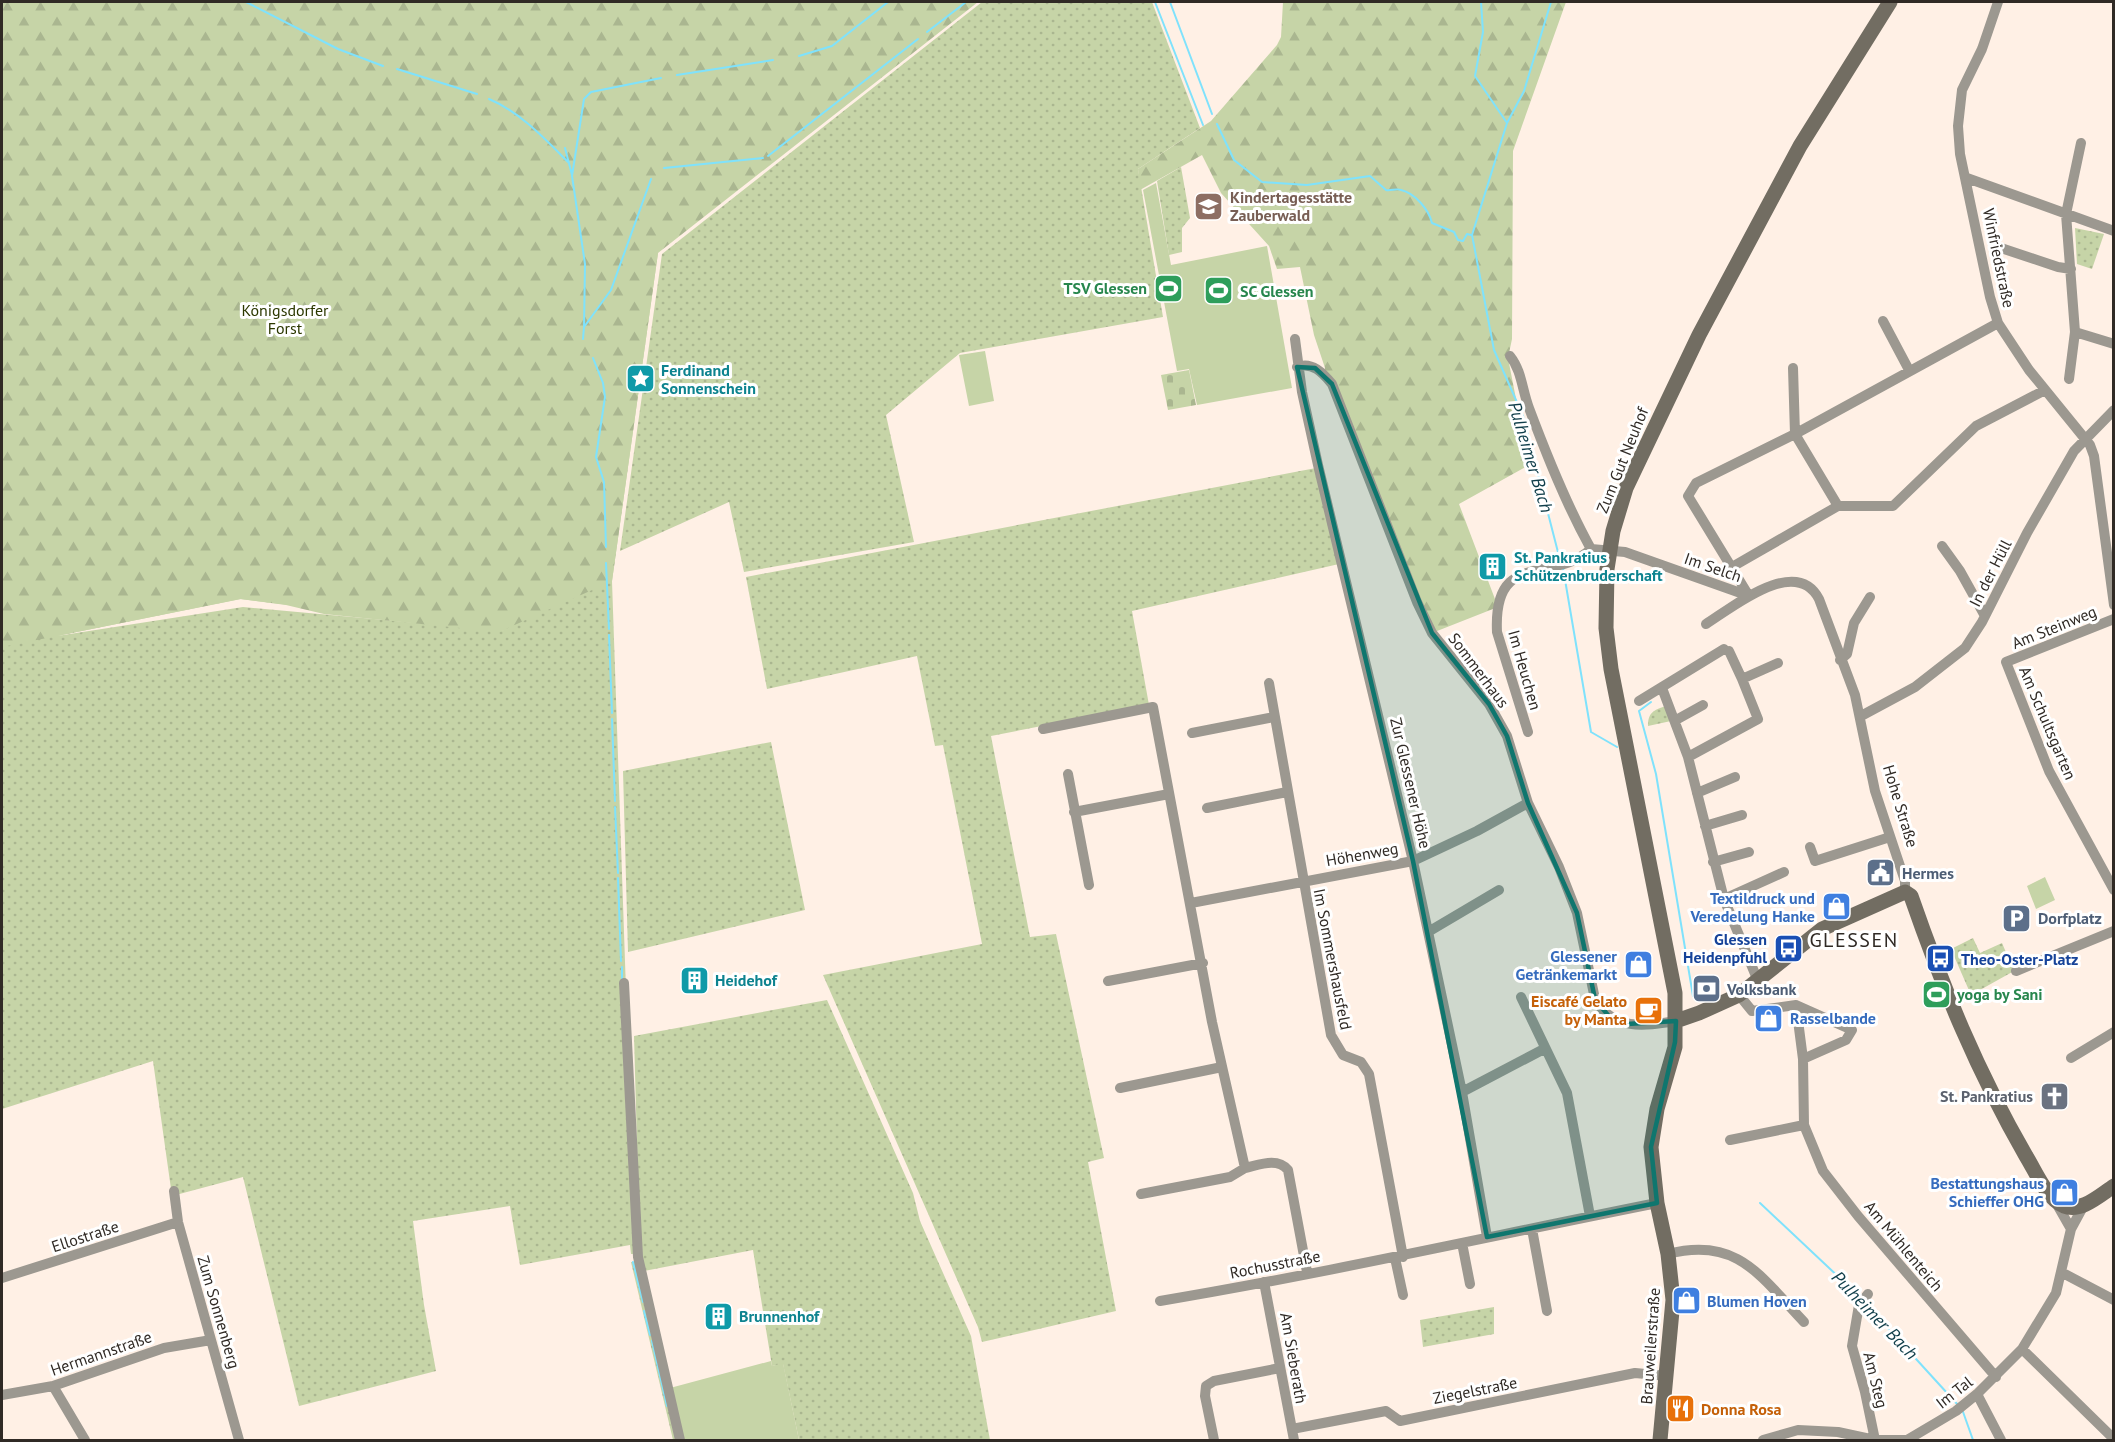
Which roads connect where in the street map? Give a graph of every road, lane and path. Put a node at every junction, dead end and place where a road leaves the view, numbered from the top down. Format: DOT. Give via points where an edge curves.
graph roads {
  1 [pos="1890,2"];
  2 [pos="1998,2"];
  3 [pos="2081,143"];
  4 [pos="1967,178"];
  5 [pos="2067,214"];
  6 [pos="2114,231"];
  7 [pos="1998,247"];
  8 [pos="2071,269"];
  9 [pos="1883,321"];
  10 [pos="1998,323"];
  11 [pos="2075,332"];
  12 [pos="1295,339"];
  13 [pos="2114,344"];
  14 [pos="1510,356"];
  15 [pos="1297,368"];
  16 [pos="1793,368"];
  17 [pos="1909,370"];
  18 [pos="2069,379"];
  19 [pos="2045,390"];
  20 [pos="2114,410"];
  21 [pos="1795,434"];
  22 [pos="2084,439"];
  23 [pos="1838,506"];
  24 [pos="2110,543"];
  25 [pos="1942,546"];
  26 [pos="1591,549"];
  27 [pos="1609,551"];
  28 [pos="1732,567"];
  29 [pos="1752,594"];
  30 [pos="1870,597"];
  31 [pos="2114,605"];
  32 [pos="1985,616"];
  33 [pos="2114,619"];
  34 [pos="1706,624"];
  35 [pos="1840,660"];
  36 [pos="2006,662"];
  37 [pos="1778,663"];
  38 [pos="1742,679"];
  39 [pos="1269,683"];
  40 [pos="1662,688"];
  41 [pos="1639,700"];
  42 [pos="1702,705"];
  43 [pos="1861,716"];
  44 [pos="1274,717"];
  45 [pos="1676,720"];
  46 [pos="1043,729"];
  47 [pos="1528,732"];
  48 [pos="1192,733"];
  49 [pos="1688,757"];
  50 [pos="1068,774"];
  51 [pos="1735,777"];
  52 [pos="1287,792"];
  53 [pos="1697,793"];
  54 [pos="1169,794"];
  55 [pos="1527,803"];
  56 [pos="1207,808"];
  57 [pos="1074,812"];
  58 [pos="1742,815"];
  59 [pos="1705,826"];
  60 [pos="1890,837"];
  61 [pos="1810,847"];
  62 [pos="1749,852"];
  63 [pos="1413,861"];
  64 [pos="1713,862"];
  65 [pos="1784,872"];
  66 [pos="1302,880"];
  67 [pos="1089,885"];
  68 [pos="1499,890"];
  69 [pos="2114,890"];
  70 [pos="1905,892"];
  71 [pos="1724,899"];
  72 [pos="1191,903"];
  73 [pos="2114,931"];
  74 [pos="1428,932"];
  75 [pos="1203,963"];
  76 [pos="2016,971"];
  77 [pos="1108,981"];
  78 [pos="1758,981"];
  79 [pos="624,983"];
  80 [pos="1739,995"];
  81 [pos="1521,997"];
  82 [pos="1796,1005"];
  83 [pos="1676,1021"];
  84 [pos="2114,1032"];
  85 [pos="1544,1049"];
  86 [pos="2071,1058"];
  87 [pos="1803,1059"];
  88 [pos="1222,1067"];
  89 [pos="1120,1088"];
  90 [pos="1462,1092"];
  91 [pos="1804,1125"];
  92 [pos="1730,1140"];
  93 [pos="1245,1168"];
  94 [pos="2114,1186"];
  95 [pos="174,1191"];
  96 [pos="1141,1194"];
  97 [pos="2053,1198"];
  98 [pos="1656,1203"];
  99 [pos="2084,1205"];
  100 [pos="1590,1216"];
  101 [pos="178,1222"];
  102 [pos="1532,1229"];
  103 [pos="2071,1229"];
  104 [pos="1487,1237"];
  105 [pos="1462,1243"];
  106 [pos="1668,1254"];
  107 [pos="1399,1258"];
  108 [pos="1307,1272"];
  109 [pos="2061,1272"];
  110 [pos="2,1278"];
  111 [pos="1264,1282"];
  112 [pos="1470,1284"];
  113 [pos="1868,1294"];
  114 [pos="1403,1295"];
  115 [pos="2114,1300"];
  116 [pos="1161,1301"];
  117 [pos="1548,1311"];
  118 [pos="1804,1322"];
  119 [pos="211,1340"];
  120 [pos="2022,1349"];
  121 [pos="1280,1368"];
  122 [pos="1667,1376"];
  123 [pos="1995,1377"];
  124 [pos="53,1386"];
  125 [pos="1977,1394"];
  126 [pos="2,1395"];
  127 [pos="1292,1429"];
  128 [pos="2114,1439"];
  129 [pos="85,1440"];
  130 [pos="239,1440"];
  131 [pos="680,1440"];
  132 [pos="1214,1440"];
  133 [pos="1294,1440"];
  134 [pos="1660,1440"];
  135 [pos="1763,1440"];
  136 [pos="1875,1440"];
  137 [pos="1907,1440"];
  138 [pos="2001,1440"];
  1 -- 27 [label="main road, Zum Gut Neuhof" via="1800,146 1699,334 1626,488"];
  2 -- 4 [label="street, Winfriedstraße" via="1959,104 1960,154"];
  3 -- 5 [label="street"];
  4 -- 5 [label="street"];
  4 -- 10 [label="street, Winfriedstraße"];
  5 -- 6 [label="street"];
  5 -- 8 [label="street"];
  7 -- 8 [label="street"];
  8 -- 11 [label="street"];
  9 -- 17 [label="street"];
  10 -- 17 [label="street"];
  10 -- 19 [label="street, Winfriedstraße"];
  11 -- 13 [label="street"];
  11 -- 18 [label="street"];
  12 -- 15 [label="street, Zur Glessener Höhe"];
  14 -- 26 [label="street" via="1518,366 1524,396 1550,464"];
  15 -- 55 [label="street, Sommerhaus" via="1307,365 1323,373 1338,395 1417,602 1432,633 1489,704 1506,736"];
  15 -- 63 [label="street, Zur Glessener Höhe"];
  16 -- 21 [label="street"];
  17 -- 21 [label="street"];
  19 -- 22 [label="street, Winfriedstraße"];
  19 -- 23 [label="street" via="1976,426 1893,506"];
  20 -- 22 [label="street, In der Hüll"];
  21 -- 23 [label="street"];
  21 -- 28 [label="street" via="1690,489 1688,496"];
  22 -- 24 [label="street, Winfriedstraße" via="2094,456"];
  22 -- 32 [label="street, In der Hüll" via="2050,491"];
  23 -- 28 [label="street"];
  24 -- 31 [label="street, Winfriedstraße"];
  25 -- 32 [label="street"];
  26 -- 27 [label="street"];
  26 -- 47 [label="street, Im Heuchen" via="1579,558 1515,579 1498,601 1497,632"];
  27 -- 29 [label="street, Im Selch" via="1625,552"];
  27 -- 83 [label="main road, Zum Gut Neuhof" via="1606,628 1611,669 1669,954"];
  28 -- 29 [label="street"];
  29 -- 34 [label="street"];
  29 -- 35 [label="street, Im Selch" via="1784,582 1813,588"];
  30 -- 35 [label="street" via="1854,623 1847,654"];
  32 -- 43 [label="street, In der Hüll" via="1965,648 1943,667"];
  33 -- 36 [label="street, Am Steinweg"];
  35 -- 43 [label="street, Im Selch"];
  36 -- 69 [label="street, Am Schultsgarten" via="2049,771"];
  37 -- 38 [label="street"];
  38 -- 40 [label="street" via="1727,650"];
  38 -- 49 [label="street" via="1758,719"];
  39 -- 44 [label="street, Im Sommershausfeld"];
  40 -- 41 [label="street"];
  40 -- 45 [label="street"];
  42 -- 45 [label="street"];
  43 -- 60 [label="street, Hohe Straße" via="1870,767"];
  44 -- 48 [label="street"];
  44 -- 52 [label="street, Im Sommershausfeld"];
  45 -- 49 [label="street"];
  46 -- 54 [label="street" via="1153,707"];
  49 -- 53 [label="street"];
  50 -- 57 [label="street"];
  51 -- 53 [label="street"];
  52 -- 56 [label="street"];
  52 -- 66 [label="street, Im Sommershausfeld"];
  53 -- 59 [label="street"];
  54 -- 57 [label="street"];
  54 -- 72 [label="street"];
  55 -- 63 [label="street, Höhenweg"];
  55 -- 83 [label="street, Sommerhaus" via="1577,913 1594,999 1602,1012 1627,1024"];
  57 -- 67 [label="street"];
  58 -- 59 [label="street"];
  59 -- 64 [label="street"];
  60 -- 61 [label="street" via="1815,861"];
  60 -- 70 [label="street, Hohe Straße" via="1905,880"];
  62 -- 64 [label="street"];
  63 -- 66 [label="street, Höhenweg"];
  63 -- 74 [label="street, Zur Glessener Höhe"];
  64 -- 71 [label="street"];
  65 -- 71 [label="street"];
  66 -- 72 [label="street, Höhenweg"];
  66 -- 107 [label="street, Im Sommershausfeld" via="1331,1035 1343,1055 1361,1062 1369,1074"];
  68 -- 74 [label="street"];
  70 -- 78 [label="main road" via="1822,929"];
  70 -- 97 [label="main road, Hohe Straße" via="1911,896 1952,1012 1979,1071"];
  71 -- 78 [label="street"];
  72 -- 75 [label="street"];
  73 -- 76 [label="street"];
  74 -- 90 [label="street, Zur Glessener Höhe"];
  75 -- 77 [label="street"];
  75 -- 88 [label="street"];
  78 -- 80 [label="main road"];
  79 -- 131 [label="street" via="638,1257"];
  80 -- 82 [label="street" via="1752,1011"];
  80 -- 83 [label="main road"];
  81 -- 85 [label="street"];
  82 -- 87 [label="street, Am Mühlenteich"];
  82 -- 87 [label="street" via="1852,1030 1846,1040"];
  83 -- 98 [label="main road, Brauweilerstraße" via="1675,1047 1657,1109 1651,1147"];
  84 -- 86 [label="street"];
  85 -- 90 [label="street"];
  85 -- 100 [label="street" via="1567,1093"];
  87 -- 91 [label="street, Am Mühlenteich"];
  88 -- 89 [label="street"];
  88 -- 93 [label="street"];
  90 -- 104 [label="street, Zur Glessener Höhe"];
  91 -- 92 [label="street"];
  91 -- 123 [label="street, Am Mühlenteich" via="1823,1171 1857,1216"];
  93 -- 96 [label="street" via="1230,1177"];
  93 -- 108 [label="street" via="1274,1162 1288,1170"];
  94 -- 99 [label="main road"];
  95 -- 101 [label="street, Zum Sonnenberg"];
  97 -- 99 [label="main road" via="2068,1207"];
  97 -- 103 [label="street"];
  98 -- 100 [label="street, Rochusstraße"];
  98 -- 106 [label="main road, Brauweilerstraße"];
  99 -- 103 [label="street, Im Tal"];
  100 -- 102 [label="street, Rochusstraße"];
  101 -- 110 [label="street, Ellostraße"];
  101 -- 119 [label="street, Zum Sonnenberg"];
  102 -- 104 [label="street, Rochusstraße"];
  102 -- 117 [label="street"];
  103 -- 109 [label="street, Im Tal"];
  104 -- 105 [label="street, Rochusstraße"];
  105 -- 107 [label="street, Rochusstraße"];
  105 -- 112 [label="street"];
  106 -- 118 [label="street" via="1712,1249 1732,1254 1760,1276"];
  106 -- 122 [label="main road, Brauweilerstraße" via="1673,1300"];
  107 -- 108 [label="street, Rochusstraße"];
  107 -- 114 [label="street"];
  108 -- 111 [label="street, Rochusstraße"];
  109 -- 115 [label="street"];
  109 -- 120 [label="street, Im Tal" via="2056,1293"];
  111 -- 116 [label="street, Rochusstraße"];
  111 -- 121 [label="street, Am Sieberath"];
  113 -- 136 [label="street, Am Steg" via="1859,1305 1852,1346"];
  119 -- 124 [label="street, Hermannstraße" via="164,1348"];
  119 -- 130 [label="street, Zum Sonnenberg"];
  120 -- 123 [label="street, Im Tal"];
  120 -- 128 [label="street"];
  121 -- 127 [label="street, Am Sieberath"];
  121 -- 132 [label="street" via="1206,1386"];
  122 -- 127 [label="street, Ziegelstraße" via="1635,1373 1400,1421 1386,1411"];
  122 -- 134 [label="main road, Brauweilerstraße"];
  123 -- 125 [label="street, Im Tal"];
  124 -- 126 [label="street, Hermannstraße"];
  124 -- 129 [label="street"];
  125 -- 137 [label="street, Im Tal"];
  125 -- 138 [label="street"];
  127 -- 133 [label="street, Am Sieberath"];
  135 -- 136 [label="street, Im Tal" via="1798,1430 1838,1432"];
  136 -- 137 [label="street, Im Tal"];
}
